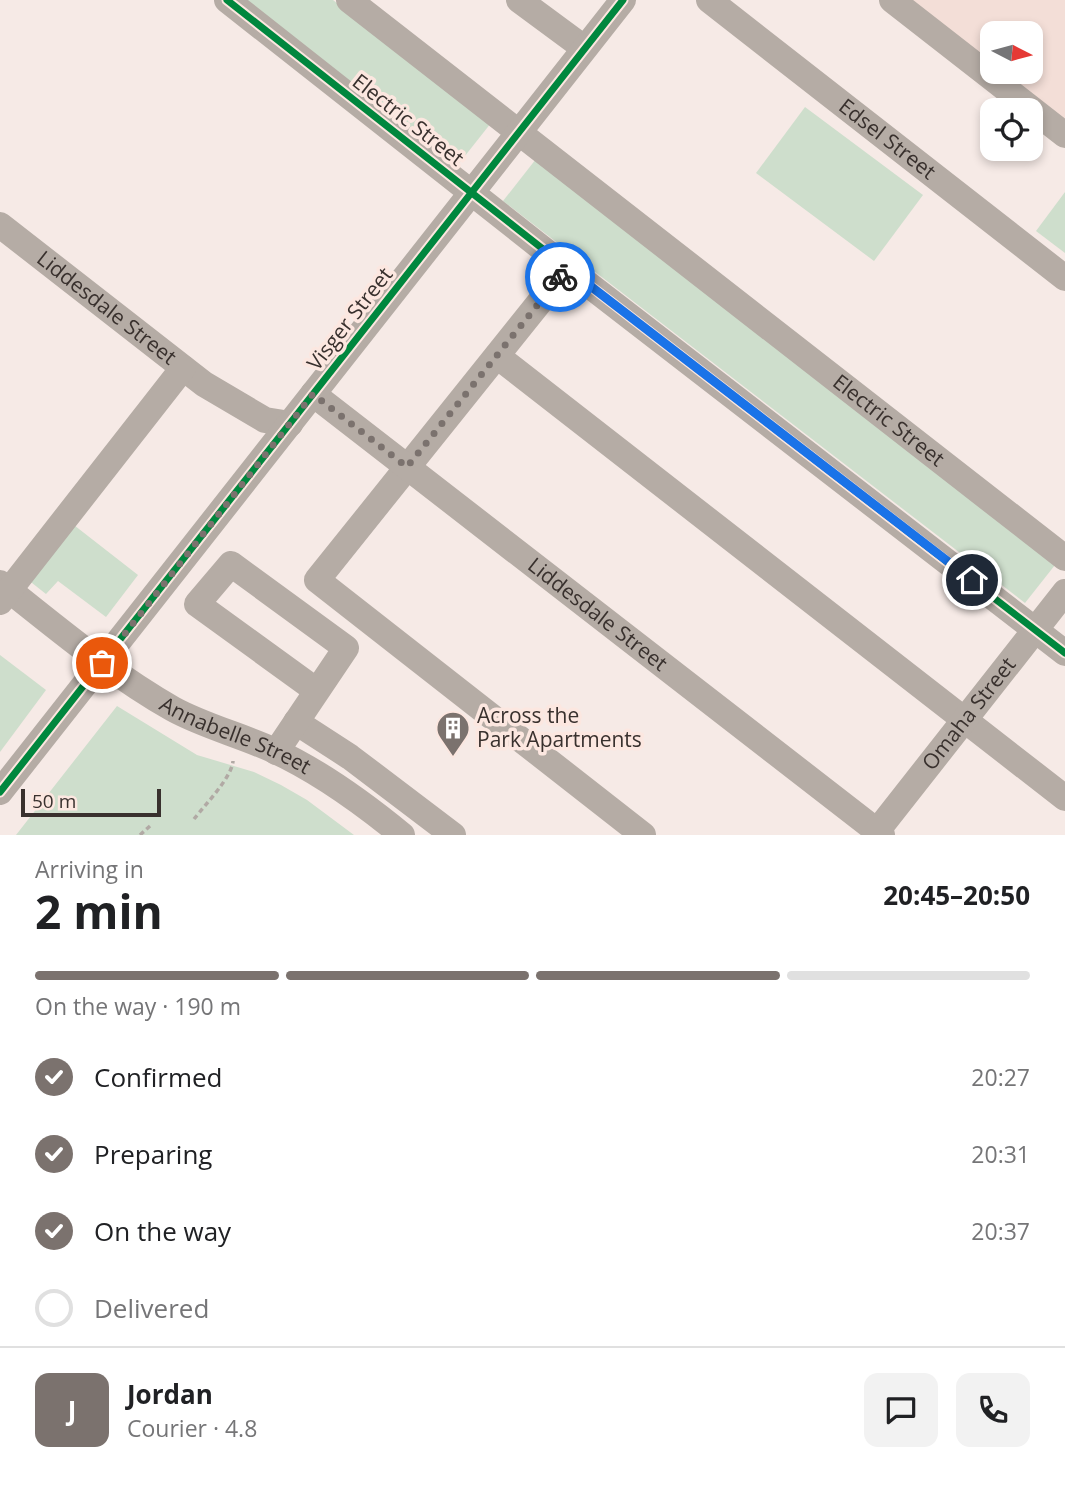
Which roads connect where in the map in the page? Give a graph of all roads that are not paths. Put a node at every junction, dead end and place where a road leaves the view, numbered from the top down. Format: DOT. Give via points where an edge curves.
graph roads {
  1 [pos="227,0"];
  2 [pos="349,0"];
  3 [pos="519,0"];
  4 [pos="623,0"];
  5 [pos="709,0"];
  6 [pos="891,0"];
  7 [pos="584,48"];
  8 [pos="518,132"];
  9 [pos="1065,135"];
  10 [pos="472,192"];
  11 [pos="0,225"];
  12 [pos="567,268"];
  13 [pos="1065,278"];
  14 [pos="498,356"];
  15 [pos="183,368"];
  16 [pos="313,394"];
  17 [pos="290,424"];
  18 [pos="407,467"];
  19 [pos="1065,558"];
  20 [pos="3,592"];
  21 [pos="1065,593"];
  22 [pos="1034,629"];
  23 [pos="346,648"];
  24 [pos="1065,653"];
  25 [pos="102,663"];
  26 [pos="317,691"];
  27 [pos="964,719"];
  28 [pos="296,722"];
  29 [pos="276,752"];
  30 [pos="0,792"];
  31 [pos="1065,798"];
  32 [pos="878,834"];
  33 [pos="402,835"];
  34 [pos="453,835"];
  35 [pos="623,835"];
  36 [pos="643,835"];
  1 -- 10 [label="street, Electric Street"];
  2 -- 8 [label="street, Electric Street"];
  3 -- 7 [label="street"];
  4 -- 7 [label="street, Visger Street"];
  5 -- 13 [label="street, Edsel Street"];
  6 -- 9 [label="street"];
  7 -- 8 [label="street, Visger Street"];
  8 -- 10 [label="street, Visger Street"];
  8 -- 19 [label="street, Electric Street"];
  10 -- 12 [label="street, Electric Street"];
  10 -- 16 [label="street, Visger Street"];
  11 -- 15 [label="street, Liddesdale Street"];
  12 -- 14 [label="street"];
  12 -- 22 [label="street, Electric Street"];
  14 -- 18 [label="street"];
  14 -- 27 [label="street"];
  15 -- 17 [label="street, Liddesdale Street" via="265,420"];
  15 -- 20 [label="street"];
  16 -- 17 [label="street, Visger Street"];
  16 -- 18 [label="street, Liddesdale Street"];
  17 -- 25 [label="street, Visger Street"];
  18 -- 32 [label="street, Liddesdale Street"];
  18 -- 36 [label="street" via="317,580"];
  20 -- 25 [label="street, Annabelle Street"];
  21 -- 22 [label="street, Omaha Street"];
  22 -- 24 [label="street, Electric Street"];
  22 -- 27 [label="street, Omaha Street"];
  23 -- 26 [label="street"];
  23 -- 26 [label="street" via="231,564 197,604"];
  23 -- 35 [label="street" via="360,638 375,642"];
  25 -- 29 [label="street, Annabelle Street" via="176,710"];
  25 -- 30 [label="street, Visger Street"];
  26 -- 28 [label="street"];
  27 -- 31 [label="street"];
  27 -- 32 [label="street, Omaha Street"];
  28 -- 29 [label="street"];
  28 -- 34 [label="street"];
  29 -- 33 [label="street, Annabelle Street" via="341,789"];
}
